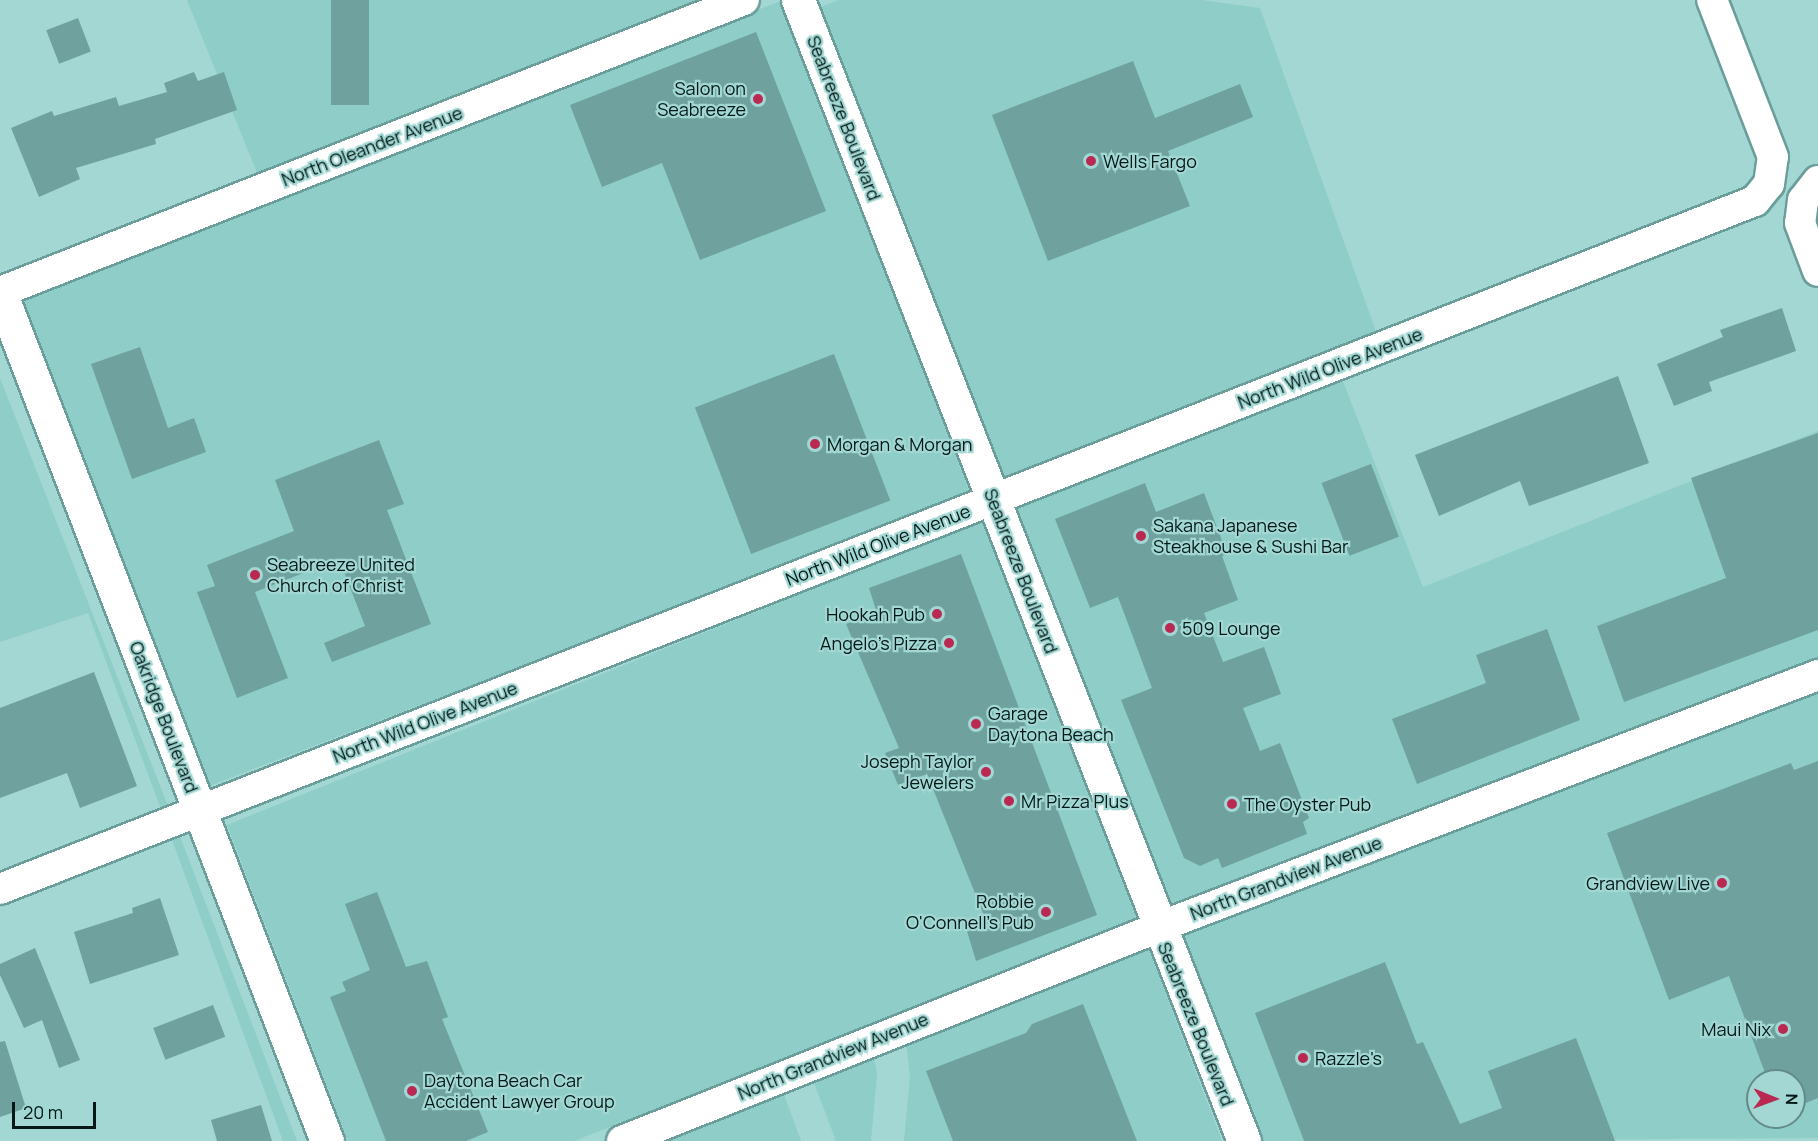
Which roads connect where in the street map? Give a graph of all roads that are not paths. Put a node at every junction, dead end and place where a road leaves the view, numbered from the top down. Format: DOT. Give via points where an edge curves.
graph roads {
  1 [pos="744,0"];
  2 [pos="798,0"];
  3 [pos="1712,0"];
  4 [pos="1818,181"];
  5 [pos="1818,272"];
  6 [pos="0,292"];
  7 [pos="993,500"];
  8 [pos="1818,675"];
  9 [pos="199,810"];
  10 [pos="0,890"];
  11 [pos="1157,928"];
  12 [pos="327,1141"];
  13 [pos="622,1141"];
  14 [pos="1244,1141"];
  1 -- 6 [label="street, North Oleander Avenue"];
  2 -- 7 [label="main road, Seabreeze Boulevard"];
  3 -- 7 [label="street, North Wild Olive Avenue" via="1773,157 1769,184 1755,201"];
  4 -- 5 [label="street" via="1803,200 1800,223"];
  6 -- 9 [label="main road, Oakridge Boulevard"];
  7 -- 9 [label="street, North Wild Olive Avenue"];
  7 -- 11 [label="main road, Seabreeze Boulevard"];
  8 -- 11 [label="street, North Grandview Avenue"];
  9 -- 10 [label="street, North Wild Olive Avenue"];
  9 -- 12 [label="main road, Oakridge Boulevard"];
  11 -- 13 [label="street, North Grandview Avenue"];
  11 -- 14 [label="main road, Seabreeze Boulevard"];
}
